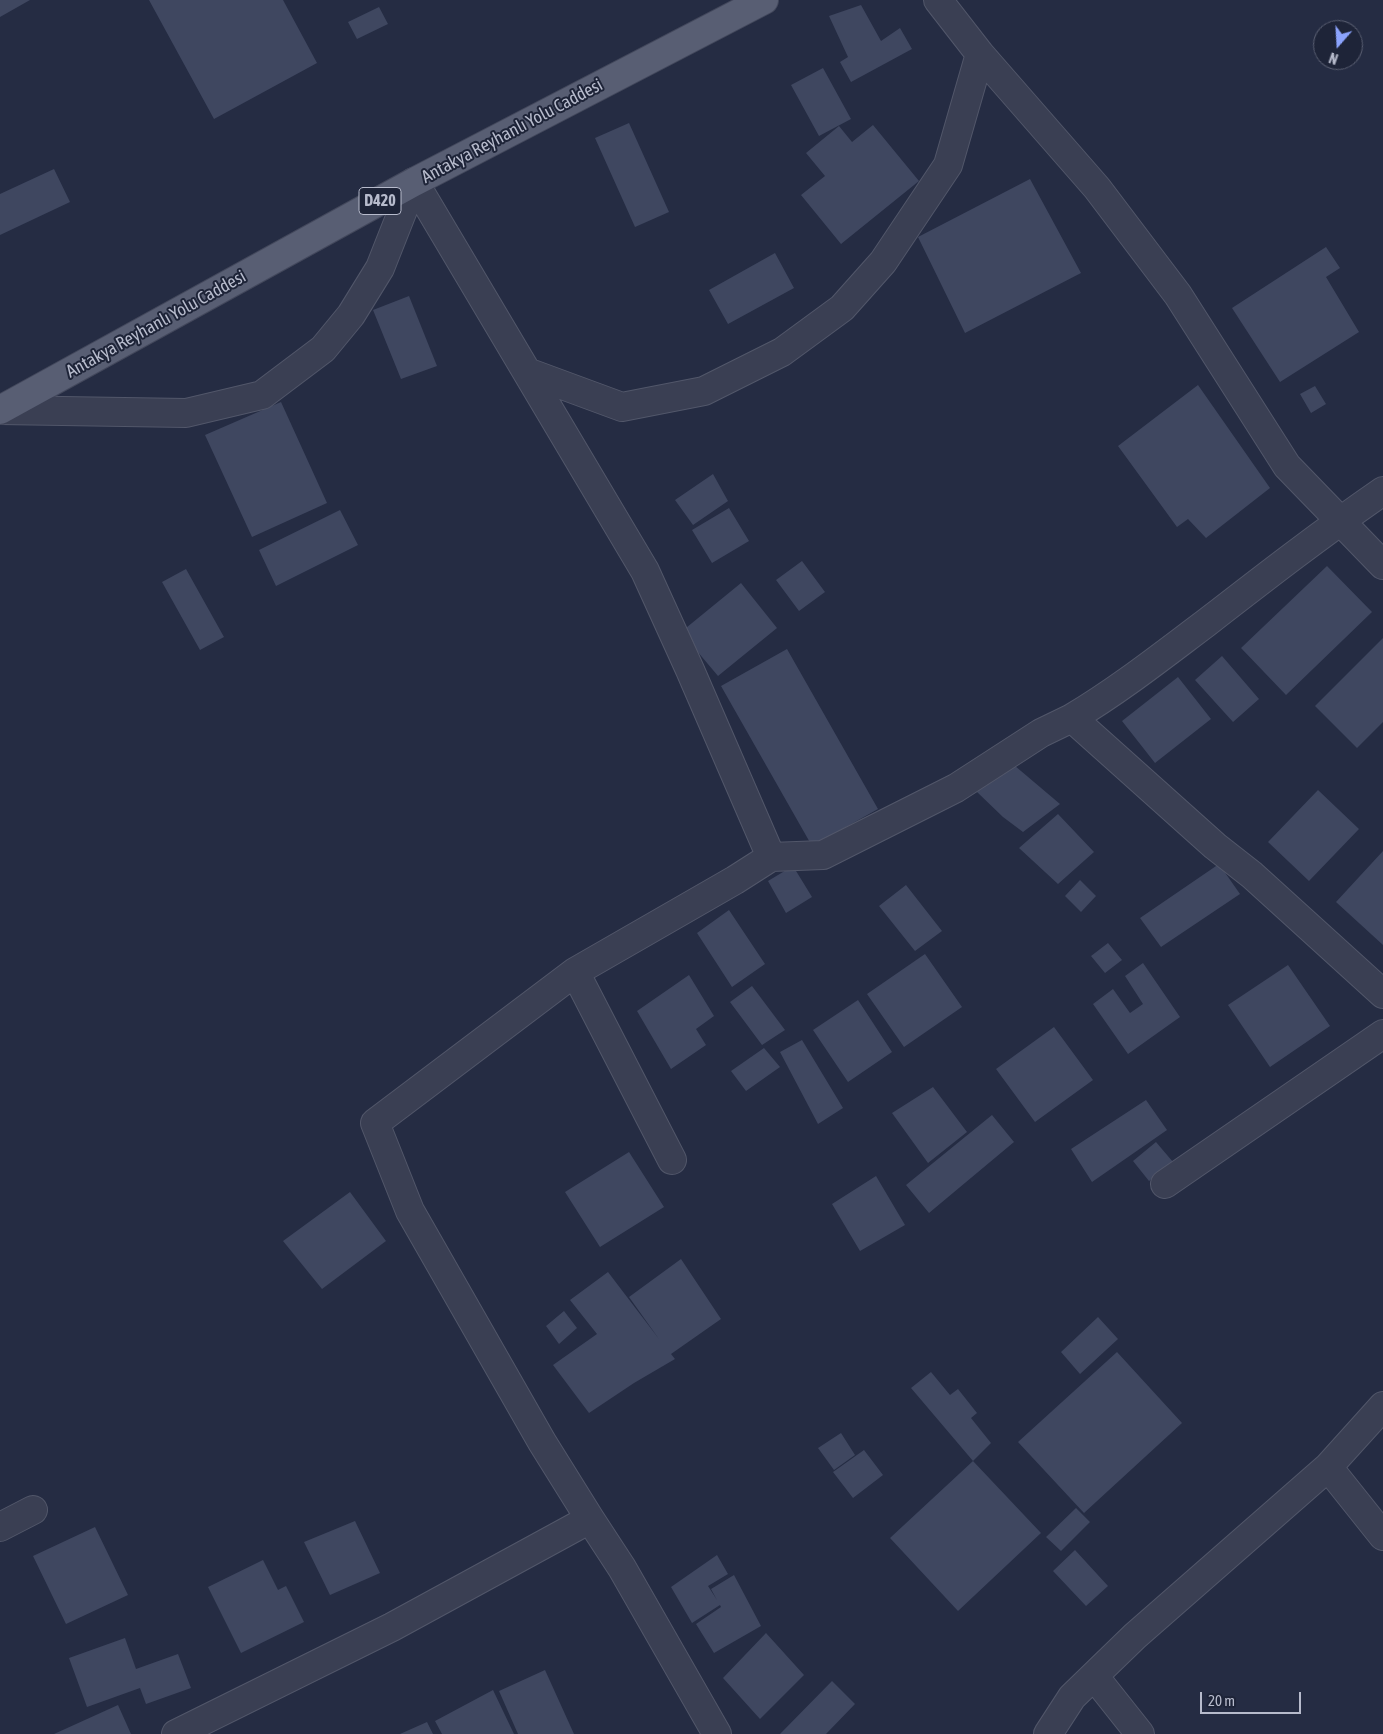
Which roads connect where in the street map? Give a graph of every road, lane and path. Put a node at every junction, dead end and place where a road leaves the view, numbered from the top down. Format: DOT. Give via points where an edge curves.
graph roads {
  1 [pos="764,0"];
  2 [pos="938,0"];
  3 [pos="980,54"];
  4 [pos="414,182"];
  5 [pos="527,372"];
  6 [pos="0,410"];
  7 [pos="1383,491"];
  8 [pos="1340,521"];
  9 [pos="1383,565"];
  10 [pos="1072,718"];
  11 [pos="771,857"];
  12 [pos="575,972"];
  13 [pos="1383,994"];
  14 [pos="1383,1034"];
  15 [pos="672,1160"];
  16 [pos="1165,1184"];
  17 [pos="1383,1406"];
  18 [pos="1328,1467"];
  19 [pos="33,1510"];
  20 [pos="590,1519"];
  21 [pos="0,1527"];
  22 [pos="1383,1536"];
  23 [pos="1094,1676"];
  24 [pos="176,1734"];
  25 [pos="717,1734"];
  26 [pos="1048,1734"];
  27 [pos="1140,1734"];
  1 -- 4 [label="main road, Antakya Reyhanlı Yolu Caddesi / D420"];
  2 -- 3 [label="street"];
  3 -- 5 [label="street" via="948,165 883,262 842,308 782,352 704,391 622,408"];
  3 -- 8 [label="street" via="1097,188 1178,296 1287,466"];
  4 -- 5 [label="street"];
  4 -- 6 [label="main road, Antakya Reyhanlı Yolu Caddesi / D420"];
  4 -- 6 [label="street" via="380,268 351,315 323,349 262,395 186,413"];
  5 -- 11 [label="street" via="645,571"];
  7 -- 8 [label="street"];
  8 -- 9 [label="street"];
  8 -- 10 [label="street" via="1153,663"];
  10 -- 11 [label="street" via="1041,733 956,788 823,855"];
  10 -- 13 [label="street"];
  11 -- 12 [label="street"];
  12 -- 15 [label="street"];
  12 -- 20 [label="street" via="375,1123 410,1211 542,1442"];
  14 -- 16 [label="street"];
  17 -- 18 [label="street"];
  18 -- 22 [label="street"];
  18 -- 23 [label="street" via="1135,1636"];
  19 -- 21 [label="street"];
  20 -- 24 [label="street" via="392,1627"];
  20 -- 25 [label="street" via="622,1568"];
  23 -- 26 [label="street" via="1072,1697"];
  23 -- 27 [label="street"];
}
